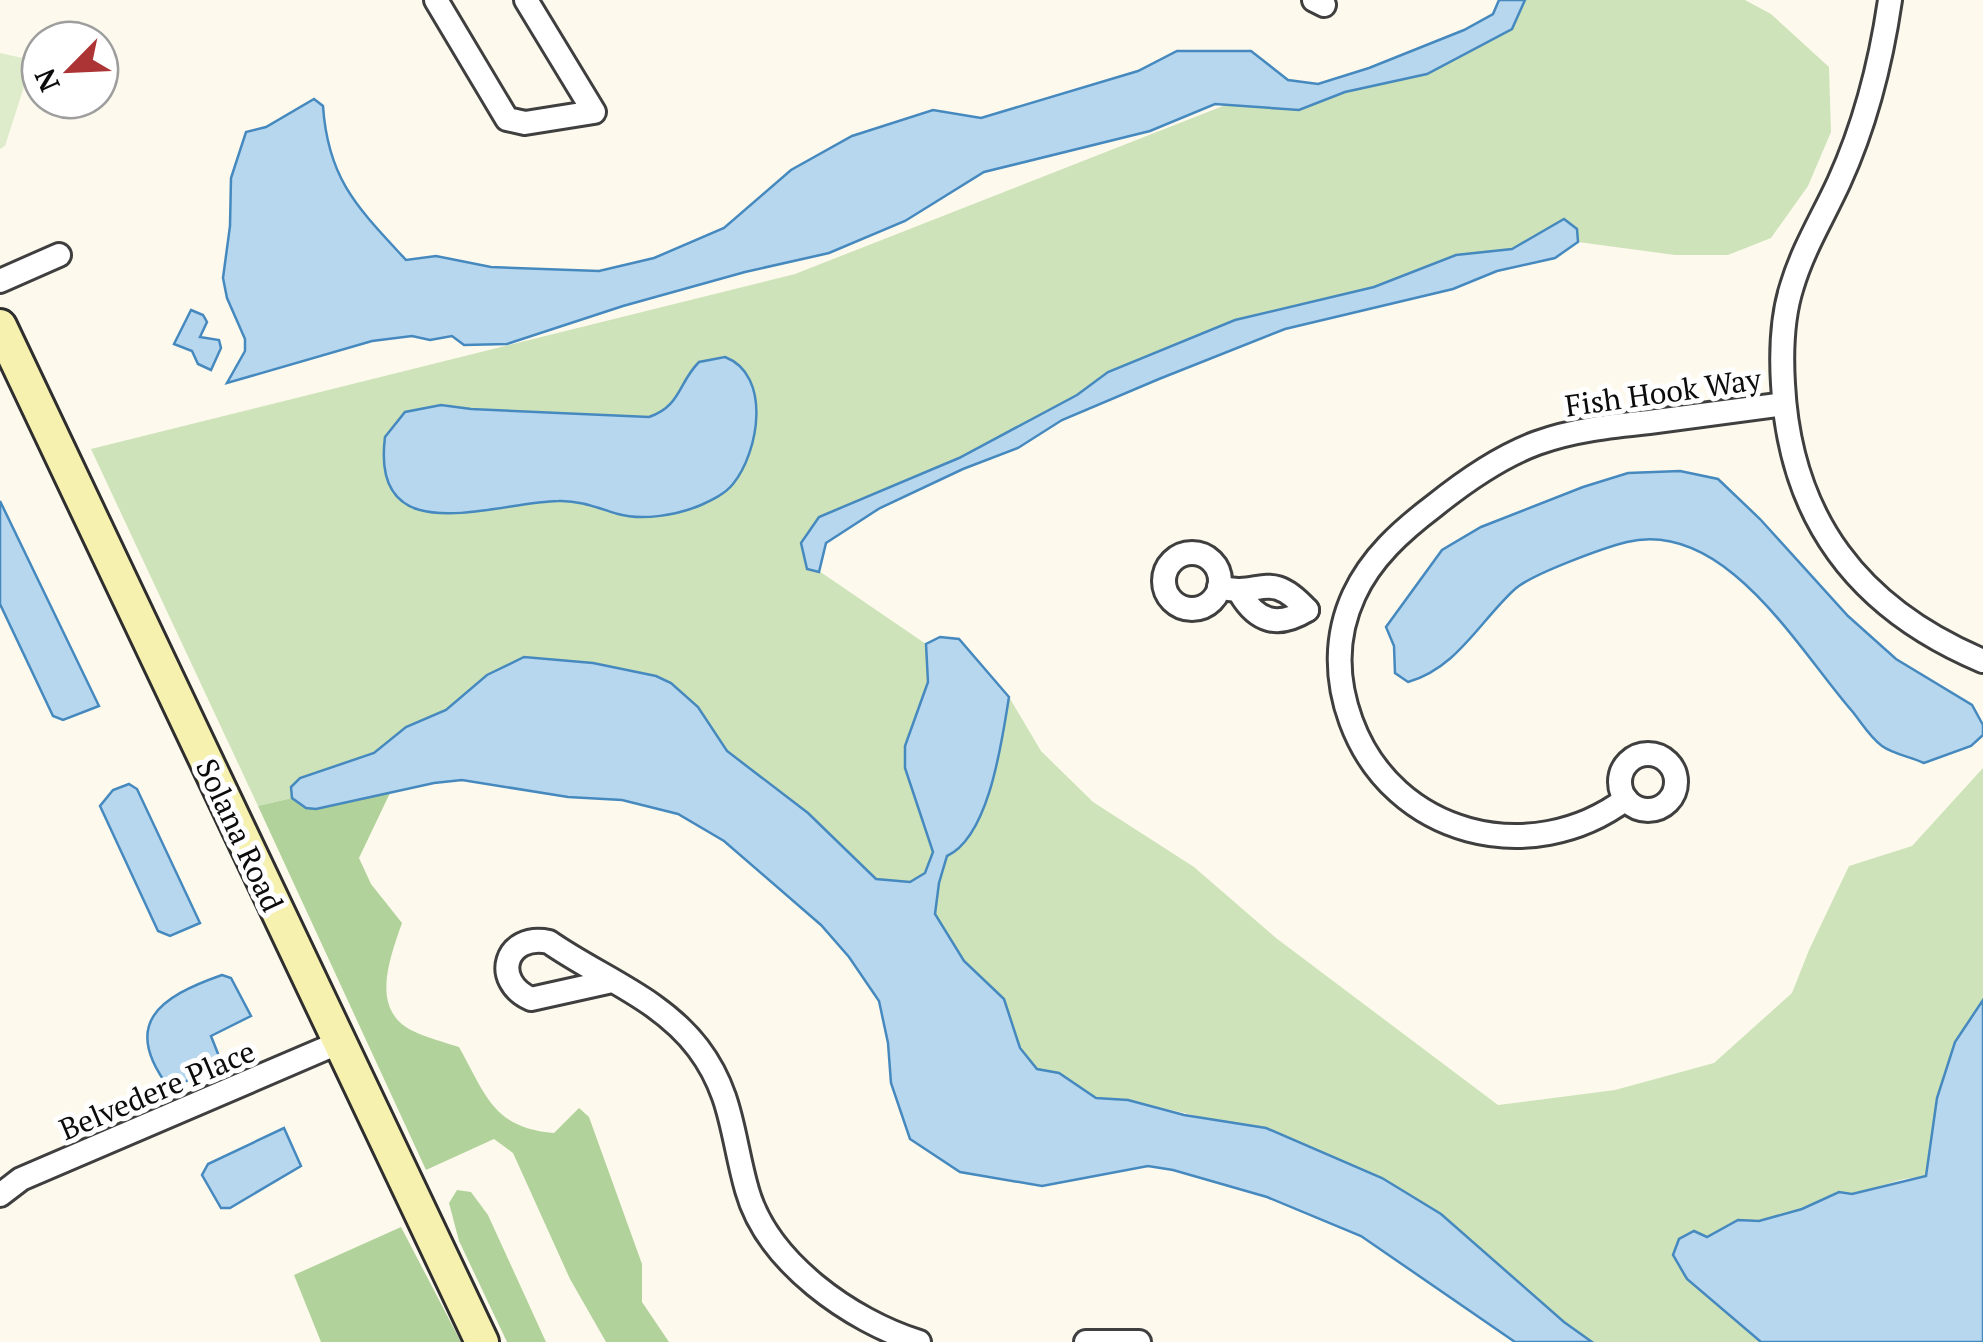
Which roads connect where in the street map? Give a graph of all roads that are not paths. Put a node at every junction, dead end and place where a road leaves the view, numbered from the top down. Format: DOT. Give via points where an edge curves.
graph roads {
  1 [pos="436,0"];
  2 [pos="526,0"];
  3 [pos="1890,0"];
  4 [pos="59,255"];
  5 [pos="0,281"];
  6 [pos="0,326"];
  7 [pos="1784,404"];
  8 [pos="1307,610"];
  9 [pos="1345,618"];
  10 [pos="1983,661"];
  11 [pos="1626,798"];
  12 [pos="612,981"];
  13 [pos="338,1043"];
  14 [pos="0,1194"];
  15 [pos="482,1342"];
  16 [pos="919,1342"];
  17 [pos="1086,1342"];
  18 [pos="1139,1342"];
  1 -- 2 [label="street" via="507,119 525,123 594,112"];
  3 -- 7 [label="street" via="1858,136 1790,290"];
  4 -- 5 [label="street"];
  6 -- 13 [label="street, Solana Road"];
  7 -- 9 [label="street, Fish Hook Way" via="1580,430 1494,463 1386,548 1367,570"];
  7 -- 10 [label="street" via="1798,475 1822,526 1860,580 1917,629"];
  8 -- 8 [label="street" via="1274,586 1229,590 1271,622"];
  8 -- 9 [label="street"];
  9 -- 11 [label="street, Fish Hook Way" via="1339,680 1354,729 1380,772 1423,811 1474,832 1534,836 1597,817"];
  12 -- 16 [label="street" via="672,1019 713,1071 736,1127 749,1196 782,1252 837,1302"];
  13 -- 14 [label="street, Belvedere Place" via="21,1179"];
  13 -- 15 [label="street, Solana Road"];
  17 -- 18 [label="street"];
}
